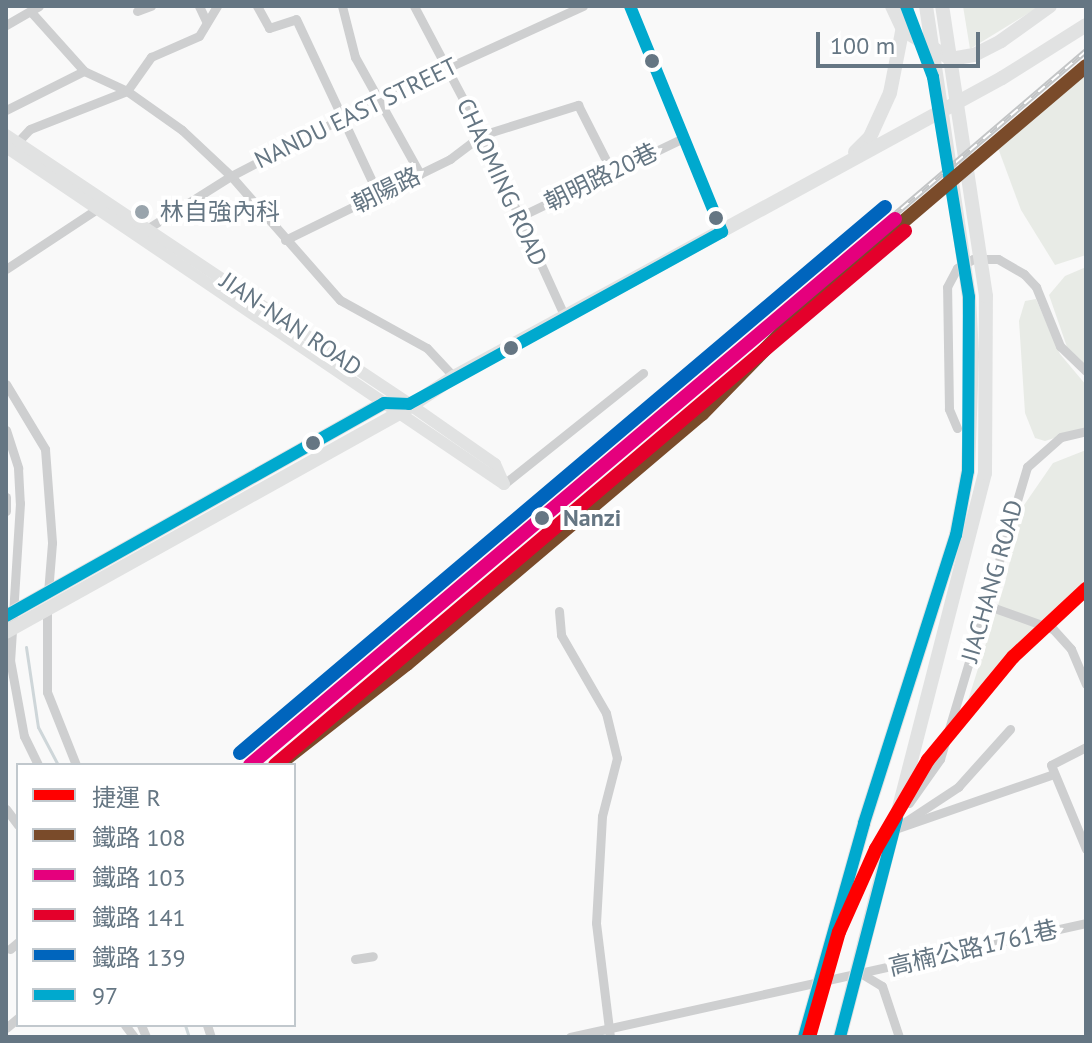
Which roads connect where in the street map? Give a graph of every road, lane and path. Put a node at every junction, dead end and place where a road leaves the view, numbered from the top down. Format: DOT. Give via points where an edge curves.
graph roads {
  1 [pos="151,6"];
  2 [pos="199,6"];
  3 [pos="217,6"];
  4 [pos="257,6"];
  5 [pos="342,6"];
  6 [pos="414,6"];
  7 [pos="583,6"];
  8 [pos="630,6"];
  9 [pos="892,6"];
  10 [pos="906,6"];
  11 [pos="926,6"];
  12 [pos="942,6"];
  13 [pos="1050,6"];
  14 [pos="35,9"];
  15 [pos="137,11"];
  16 [pos="206,21"];
  17 [pos="6,25"];
  18 [pos="1086,25"];
  19 [pos="903,30"];
  20 [pos="447,67"];
  21 [pos="84,71"];
  22 [pos="933,77"];
  23 [pos="127,91"];
  24 [pos="381,98"];
  25 [pos="6,110"];
  26 [pos="341,122"];
  27 [pos="6,135"];
  28 [pos="482,135"];
  29 [pos="683,138"];
  30 [pos="11,147"];
  31 [pos="843,163"];
  32 [pos="612,172"];
  33 [pos="420,174"];
  34 [pos="231,176"];
  35 [pos="378,194"];
  36 [pos="102,206"];
  37 [pos="519,217"];
  38 [pos="142,232"];
  39 [pos="722,232"];
  40 [pos="285,240"];
  41 [pos="6,269"];
  42 [pos="565,317"];
  43 [pos="1086,371"];
  44 [pos="643,373"];
  45 [pos="454,377"];
  46 [pos="6,384"];
  47 [pos="384,403"];
  48 [pos="404,408"];
  49 [pos="957,428"];
  50 [pos="6,430"];
  51 [pos="1086,431"];
  52 [pos="504,484"];
  53 [pos="6,497"];
  54 [pos="6,511"];
  55 [pos="6,595"];
  56 [pos="42,603"];
  57 [pos="986,605"];
  58 [pos="559,611"];
  59 [pos="10,622"];
  60 [pos="1086,684"];
  61 [pos="1010,729"];
  62 [pos="1086,747"];
  63 [pos="37,763"];
  64 [pos="75,763"];
  65 [pos="1054,774"];
  66 [pos="909,803"];
  67 [pos="895,829"];
  68 [pos="1086,849"];
  69 [pos="1086,923"];
  70 [pos="373,956"];
  71 [pos="355,959"];
  72 [pos="859,973"];
  73 [pos="820,980"];
  74 [pos="609,1032"];
  75 [pos="570,1037"];
  76 [pos="804,1037"];
  77 [pos="840,1037"];
  78 [pos="899,1037"];
  1 -- 15 [label="street"];
  2 -- 16 [label="street"];
  3 -- 16 [label="street"];
  4 -- 26 [label="street" via="269,28 296,19"];
  5 -- 24 [label="street" via="355,57"];
  6 -- 20 [label="street, CHAOMING ROAD"];
  7 -- 20 [label="street, NANDU EAST STREET"];
  8 -- 29 [label="street"];
  9 -- 19 [label="main road"];
  10 -- 19 [label="main road"];
  10 -- 22 [label="main road"];
  11 -- 22 [label="main road"];
  12 -- 67 [label="main road" via="986,296 989,412 972,540 907,768"];
  13 -- 19 [label="main road" via="1001,41 962,58 942,56"];
  14 -- 17 [label="street"];
  14 -- 21 [label="street"];
  16 -- 23 [label="street" via="199,36 151,57"];
  18 -- 31 [label="main road" via="1002,78"];
  19 -- 31 [label="main road" via="884,109 870,137"];
  20 -- 24 [label="street, NANDU EAST STREET"];
  20 -- 28 [label="street, CHAOMING ROAD"];
  21 -- 23 [label="street"];
  21 -- 25 [label="street"];
  22 -- 73 [label="main road" via="969,297 968,471 956,535"];
  23 -- 30 [label="street" via="30,129"];
  23 -- 34 [label="street" via="182,130"];
  24 -- 26 [label="street, NANDU EAST STREET"];
  24 -- 33 [label="street"];
  26 -- 34 [label="street, NANDU EAST STREET"];
  26 -- 35 [label="street"];
  27 -- 30 [label="street, JIAN-NAN ROAD"];
  28 -- 32 [label="street, 朝陽路" via="578,105"];
  28 -- 33 [label="street, 朝陽路"];
  28 -- 37 [label="street, CHAOMING ROAD"];
  29 -- 32 [label="street, 朝明路20巷"];
  29 -- 39 [label="street"];
  30 -- 36 [label="street, JIAN-NAN ROAD"];
  31 -- 39 [label="main road"];
  32 -- 37 [label="street, 朝明路20巷"];
  33 -- 35 [label="street, 朝陽路"];
  34 -- 38 [label="street, NANDU EAST STREET"];
  34 -- 40 [label="street"];
  35 -- 40 [label="street, 朝陽路"];
  36 -- 38 [label="street, JIAN-NAN ROAD"];
  36 -- 41 [label="street"];
  37 -- 42 [label="street, CHAOMING ROAD"];
  38 -- 47 [label="street, JIAN-NAN ROAD"];
  38 -- 48 [label="street, JIAN-NAN ROAD"];
  39 -- 42 [label="main road"];
  40 -- 45 [label="street" via="340,300 427,348"];
  42 -- 45 [label="main road"];
  43 -- 49 [label="street" via="1060,346 1036,287 1011,264 981,257 963,264 950,277 949,409"];
  44 -- 52 [label="street"];
  45 -- 48 [label="main road"];
  46 -- 56 [label="street" via="45,449 52,543"];
  47 -- 48 [label="main road"];
  47 -- 56 [label="main road"];
  48 -- 52 [label="street, JIAN-NAN ROAD" via="495,464"];
  48 -- 56 [label="main road"];
  50 -- 59 [label="street" via="18,468 20,503 17,590"];
  51 -- 57 [label="street, JIACHANG ROAD" via="1054,442 1027,467"];
  53 -- 54 [label="street"];
  55 -- 59 [label="street"];
  56 -- 59 [label="main road"];
  56 -- 64 [label="street" via="47,692"];
  57 -- 60 [label="street" via="1053,629 1071,649"];
  57 -- 66 [label="street, JIACHANG ROAD" via="940,759"];
  58 -- 74 [label="street" via="561,635 606,713 617,758 602,816 596,923"];
  59 -- 63 [label="street" via="15,701"];
  61 -- 67 [label="street" via="958,787"];
  62 -- 65 [label="street" via="1056,759 1051,765"];
  65 -- 67 [label="street"];
  65 -- 68 [label="street"];
  67 -- 72 [label="main road"];
  69 -- 72 [label="street, 高楠公路1761巷"];
  70 -- 71 [label="street"];
  72 -- 73 [label="street, 高楠公路1761巷"];
  72 -- 77 [label="main road"];
  72 -- 78 [label="street" via="882,986"];
  73 -- 74 [label="street, 高楠公路1761巷"];
  73 -- 76 [label="main road"];
  74 -- 75 [label="street, 高楠公路1761巷"];
}
